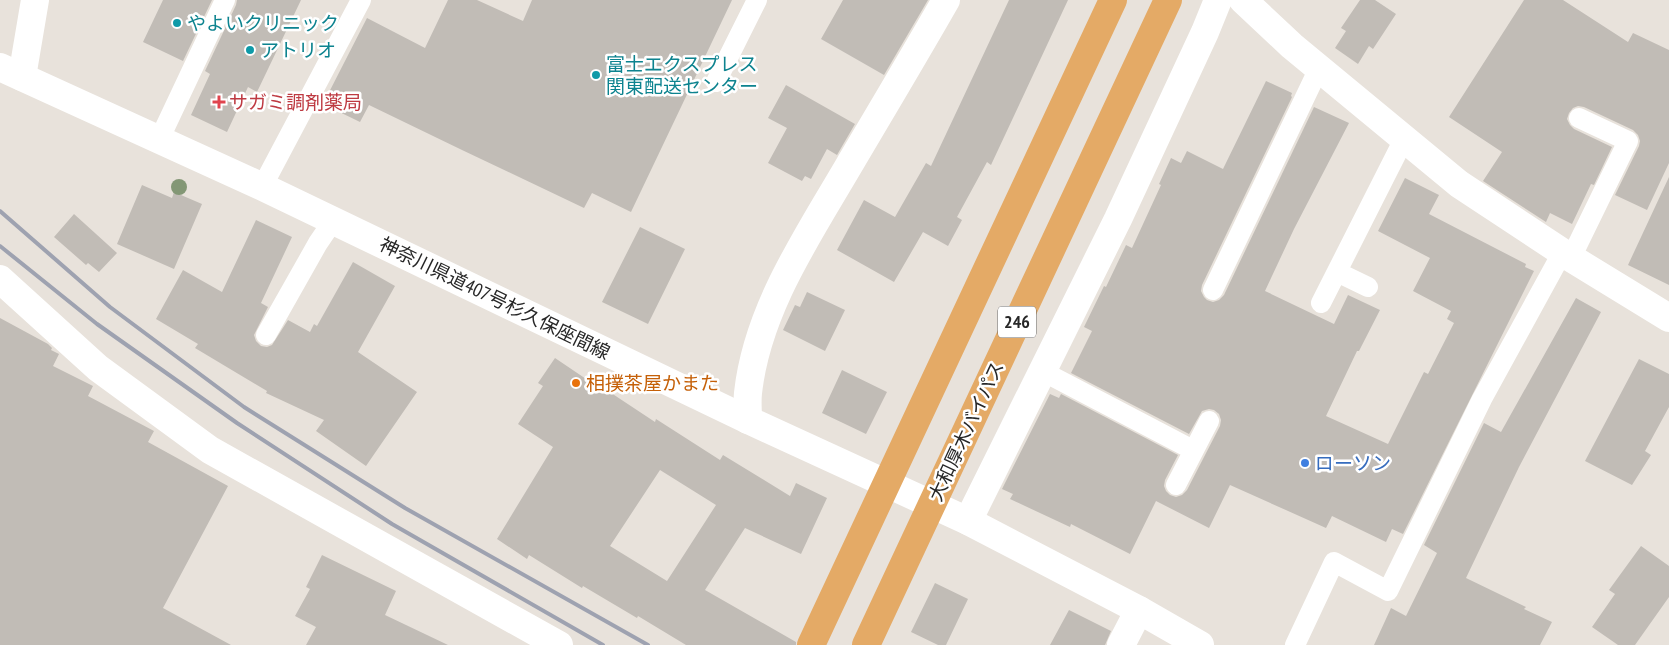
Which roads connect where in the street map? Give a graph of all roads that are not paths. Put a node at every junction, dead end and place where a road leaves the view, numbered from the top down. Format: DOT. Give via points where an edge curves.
graph roads {
  1 [pos="35,0"];
  2 [pos="225,0"];
  3 [pos="361,0"];
  4 [pos="756,0"];
  5 [pos="946,0"];
  6 [pos="1113,0"];
  7 [pos="1168,0"];
  8 [pos="1218,0"];
  9 [pos="1243,0"];
  10 [pos="1319,68"];
  11 [pos="11,72"];
  12 [pos="716,82"];
  13 [pos="1579,118"];
  14 [pos="1404,138"];
  15 [pos="159,140"];
  16 [pos="262,186"];
  17 [pos="333,221"];
  18 [pos="1566,255"];
  19 [pos="1337,272"];
  20 [pos="0,279"];
  21 [pos="1368,287"];
  22 [pos="1213,290"];
  23 [pos="1321,303"];
  24 [pos="1669,318"];
  25 [pos="266,335"];
  26 [pos="1042,371"];
  27 [pos="748,420"];
  28 [pos="1208,421"];
  29 [pos="1193,450"];
  30 [pos="1176,485"];
  31 [pos="968,521"];
  32 [pos="1139,610"];
  33 [pos="559,645"];
  34 [pos="811,645"];
  35 [pos="866,645"];
  36 [pos="1121,645"];
  37 [pos="1200,645"];
  38 [pos="1295,645"];
  1 -- 11 [label="street"];
  2 -- 15 [label="lane"];
  3 -- 16 [label="lane"];
  4 -- 12 [label="lane"];
  5 -- 27 [label="street" via="824,208 770,308 756,350 748,394"];
  6 -- 34 [label="highway, 246"];
  7 -- 35 [label="highway, 大和厚木バイパス / 246"];
  8 -- 26 [label="street" via="1126,201"];
  9 -- 10 [label="street"];
  10 -- 14 [label="street"];
  10 -- 22 [label="lane"];
  11 -- 15 [label="street, 神奈川県道407号杉久保座間線"];
  13 -- 18 [label="lane" via="1628,141"];
  14 -- 18 [label="street" via="1459,184"];
  14 -- 19 [label="lane"];
  15 -- 16 [label="street, 神奈川県道407号杉久保座間線"];
  16 -- 17 [label="street, 神奈川県道407号杉久保座間線"];
  17 -- 25 [label="lane"];
  17 -- 27 [label="street, 神奈川県道407号杉久保座間線"];
  18 -- 24 [label="street"];
  18 -- 38 [label="lane" via="1482,399 1388,590 1334,562"];
  19 -- 21 [label="lane"];
  19 -- 23 [label="lane"];
  20 -- 33 [label="street" via="98,368 210,450"];
  26 -- 29 [label="lane"];
  26 -- 31 [label="street"];
  27 -- 31 [label="street, 神奈川県道407号杉久保座間線"];
  28 -- 29 [label="lane"];
  29 -- 30 [label="lane"];
  31 -- 32 [label="street, 神奈川県道407号杉久保座間線"];
  32 -- 36 [label="street"];
  32 -- 37 [label="street, 神奈川県道407号杉久保座間線"];
}
